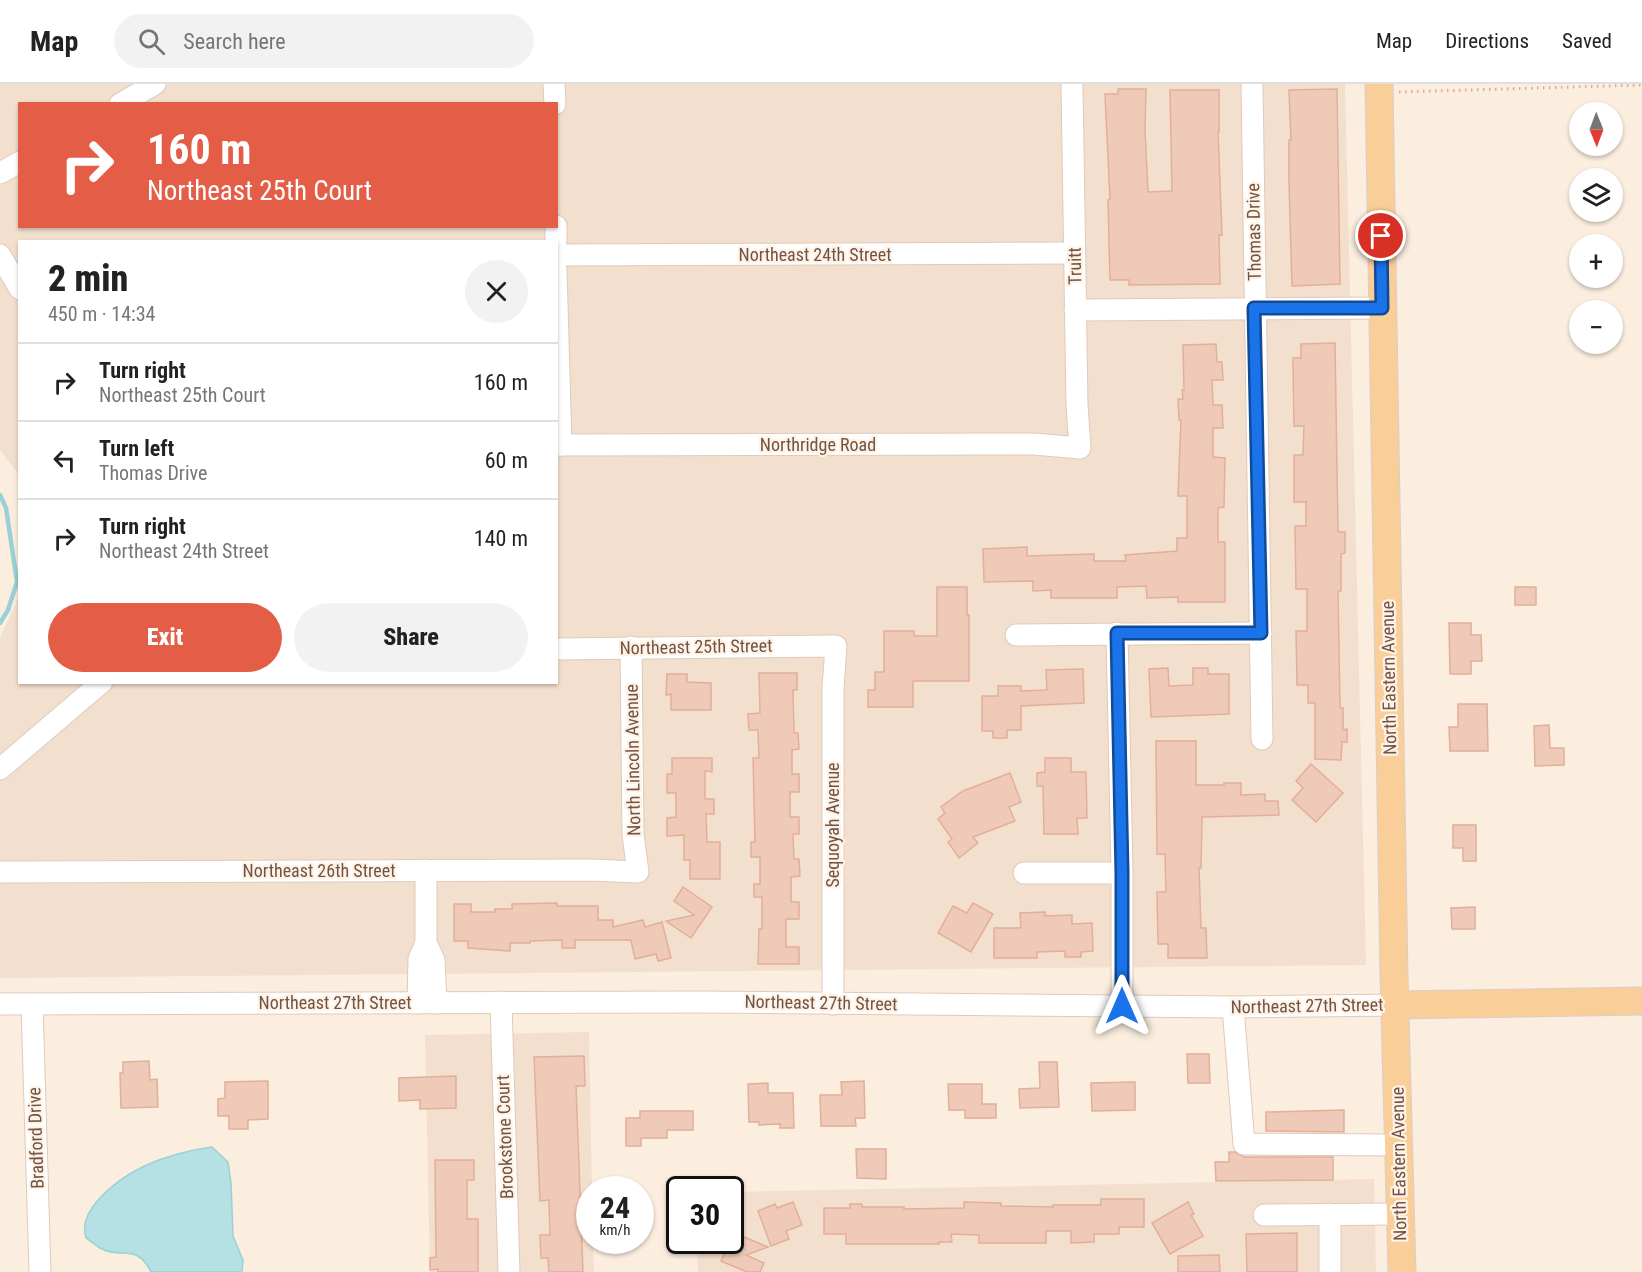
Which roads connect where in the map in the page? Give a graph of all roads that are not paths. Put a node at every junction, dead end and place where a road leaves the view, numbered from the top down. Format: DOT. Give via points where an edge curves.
graph roads {
  1 [pos="155,84"];
  2 [pos="554,84"];
  3 [pos="1072,84"];
  4 [pos="1252,84"];
  5 [pos="1379,88"];
  6 [pos="124,102"];
  7 [pos="555,102"];
  8 [pos="18,163"];
  9 [pos="0,173"];
  10 [pos="1074,253"];
  11 [pos="0,255"];
  12 [pos="558,255"];
  13 [pos="18,286"];
  14 [pos="1254,308"];
  15 [pos="1382,308"];
  16 [pos="1075,310"];
  17 [pos="558,386"];
  18 [pos="559,445"];
  19 [pos="1080,447"];
  20 [pos="1117,633"];
  21 [pos="1261,633"];
  22 [pos="1016,635"];
  23 [pos="836,646"];
  24 [pos="631,647"];
  25 [pos="558,649"];
  26 [pos="95,688"];
  27 [pos="1262,739"];
  28 [pos="0,769"];
  29 [pos="426,870"];
  30 [pos="0,872"];
  31 [pos="638,872"];
  32 [pos="1024,873"];
  33 [pos="1122,873"];
  34 [pos="1642,1001"];
  35 [pos="501,1002"];
  36 [pos="427,1003"];
  37 [pos="32,1004"];
  38 [pos="832,1004"];
  39 [pos="0,1005"];
  40 [pos="1395,1005"];
  41 [pos="1122,1006"];
  42 [pos="1233,1007"];
  43 [pos="1399,1145"];
  44 [pos="1330,1214"];
  45 [pos="1401,1214"];
  46 [pos="1264,1215"];
  47 [pos="40,1272"];
  48 [pos="509,1272"];
  49 [pos="1330,1272"];
  50 [pos="1402,1272"];
  1 -- 6 [label="street"];
  2 -- 7 [label="street"];
  3 -- 10 [label="street, Truitt"];
  4 -- 14 [label="street, Thomas Drive"];
  5 -- 15 [label="main road, North Eastern Avenue"];
  8 -- 9 [label="street"];
  10 -- 12 [label="street, Northeast 24th Street"];
  10 -- 16 [label="street, Truitt"];
  11 -- 13 [label="street"];
  14 -- 15 [label="street"];
  14 -- 16 [label="street"];
  14 -- 21 [label="street, Thomas Drive"];
  15 -- 40 [label="main road, North Eastern Avenue"];
  16 -- 19 [label="street, Truitt"];
  17 -- 18 [label="street"];
  18 -- 19 [label="street, Northridge Road"];
  20 -- 21 [label="street"];
  20 -- 22 [label="street"];
  20 -- 33 [label="street"];
  21 -- 27 [label="street, Thomas Drive"];
  23 -- 24 [label="street, Northeast 25th Street"];
  23 -- 38 [label="street, Sequoyah Avenue"];
  24 -- 25 [label="street, Northeast 25th Street"];
  24 -- 31 [label="street, North Lincoln Avenue" via="633,835"];
  26 -- 28 [label="street"];
  29 -- 30 [label="street, Northeast 26th Street"];
  29 -- 31 [label="street, Northeast 26th Street"];
  29 -- 36 [label="street" via="426,943 434,960"];
  32 -- 33 [label="street"];
  33 -- 41 [label="street"];
  34 -- 40 [label="main road, Northeast 27th Street"];
  35 -- 36 [label="street, Northeast 27th Street"];
  35 -- 38 [label="street, Northeast 27th Street"];
  35 -- 48 [label="street, Brookstone Court"];
  36 -- 37 [label="street, Northeast 27th Street"];
  37 -- 39 [label="street, Northeast 27th Street"];
  37 -- 47 [label="street, Bradford Drive"];
  38 -- 41 [label="street, Northeast 27th Street"];
  40 -- 42 [label="street, Northeast 27th Street"];
  40 -- 43 [label="main road, North Eastern Avenue"];
  41 -- 42 [label="street, Northeast 27th Street"];
  42 -- 43 [label="street" via="1244,1144"];
  43 -- 45 [label="main road, North Eastern Avenue"];
  44 -- 45 [label="street"];
  44 -- 46 [label="street"];
  44 -- 49 [label="street"];
  45 -- 50 [label="main road, North Eastern Avenue"];
}
